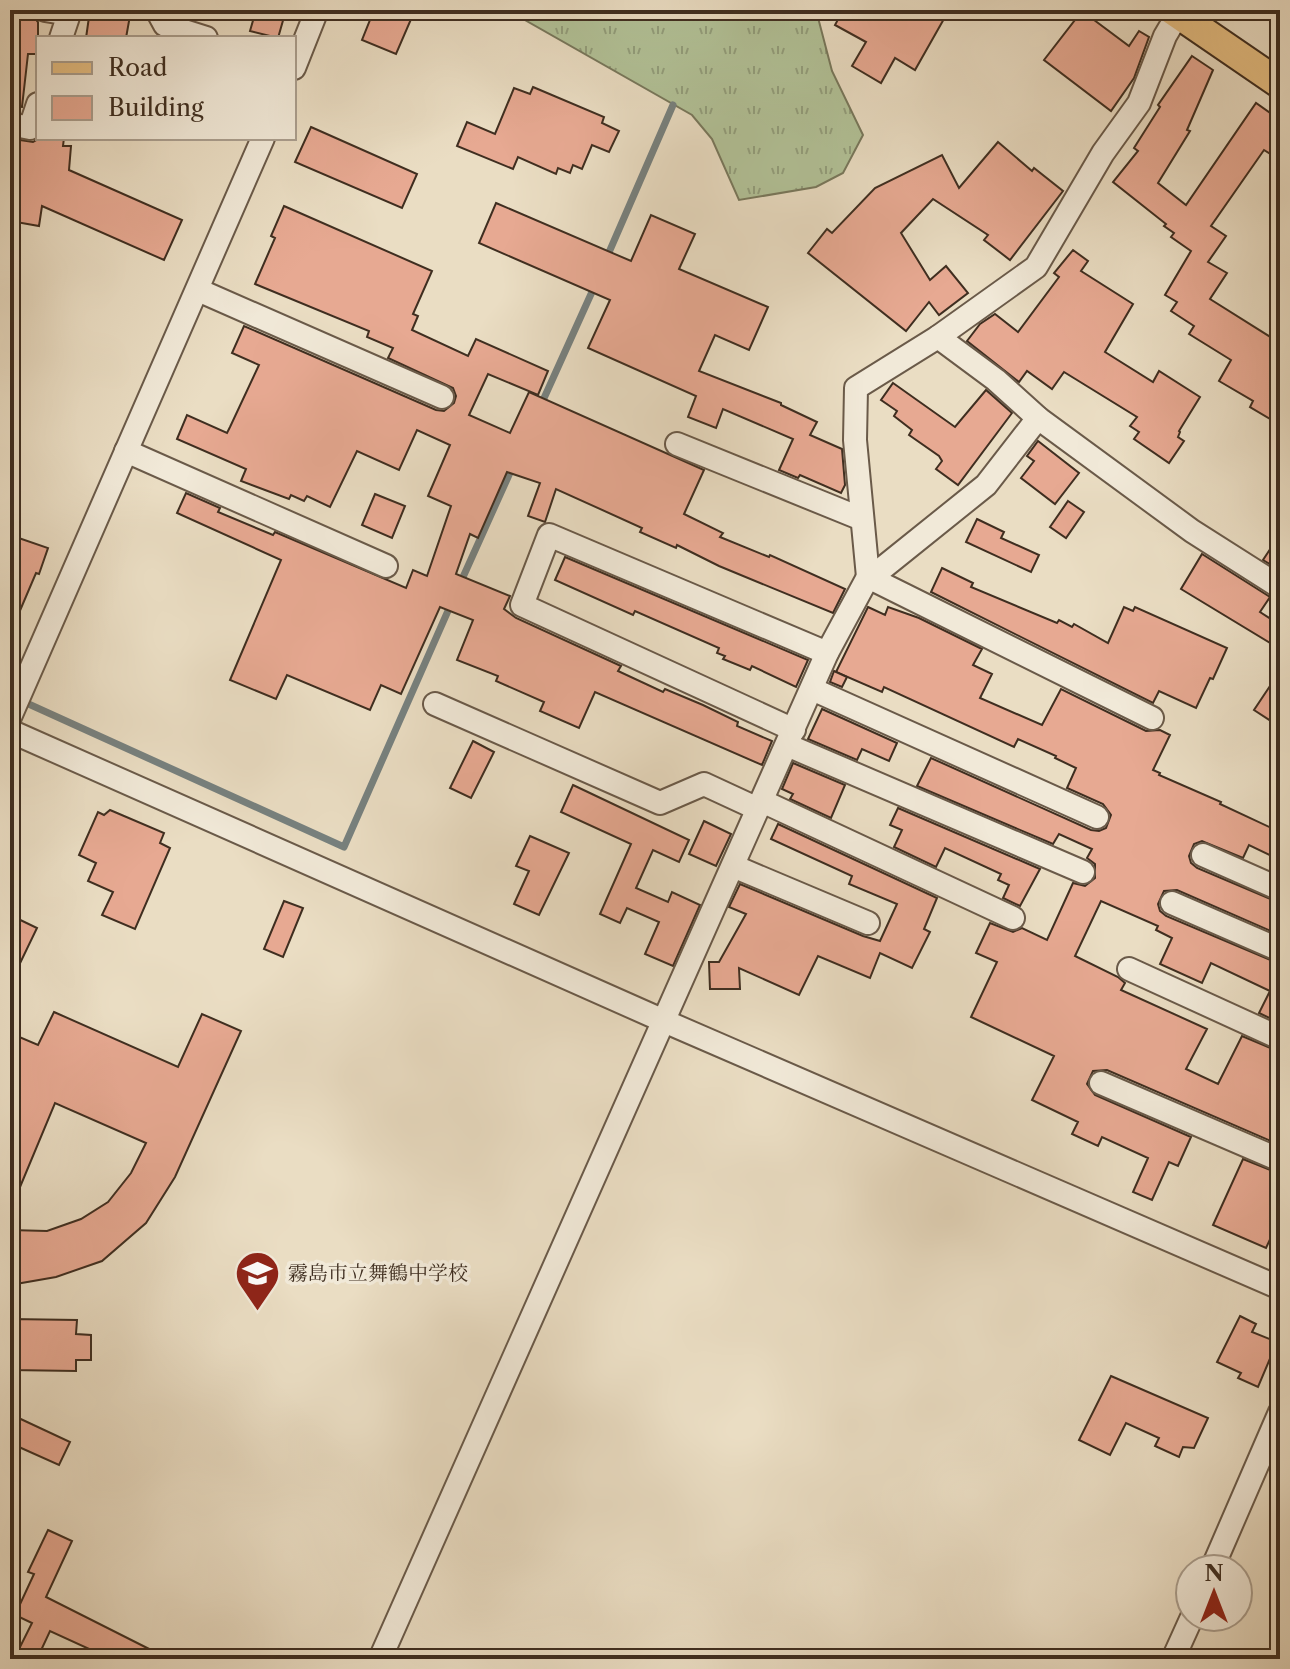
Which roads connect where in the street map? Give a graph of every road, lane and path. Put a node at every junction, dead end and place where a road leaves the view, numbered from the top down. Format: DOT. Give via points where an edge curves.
graph roads {
  1 [pos="45,10"];
  2 [pos="160,10"];
  3 [pos="317,10"];
  4 [pos="1175,12"];
  5 [pos="62,36"];
  6 [pos="200,36"];
  7 [pos="296,62"];
  8 [pos="1280,84"];
  9 [pos="36,110"];
  10 [pos="10,124"];
  11 [pos="262,140"];
  12 [pos="198,290"];
  13 [pos="938,337"];
  14 [pos="442,397"];
  15 [pos="1038,418"];
  16 [pos="677,444"];
  17 [pos="126,451"];
  18 [pos="862,519"];
  19 [pos="386,566"];
  20 [pos="868,577"];
  21 [pos="1280,587"];
  22 [pos="827,653"];
  23 [pos="812,689"];
  24 [pos="435,704"];
  25 [pos="10,717"];
  26 [pos="1152,718"];
  27 [pos="10,731"];
  28 [pos="790,737"];
  29 [pos="760,805"];
  30 [pos="1097,817"];
  31 [pos="1203,855"];
  32 [pos="733,866"];
  33 [pos="1083,872"];
  34 [pos="1280,889"];
  35 [pos="1172,903"];
  36 [pos="1013,918"];
  37 [pos="868,923"];
  38 [pos="1280,950"];
  39 [pos="1129,969"];
  40 [pos="664,1021"];
  41 [pos="1280,1038"];
  42 [pos="1101,1083"];
  43 [pos="1280,1160"];
  44 [pos="1280,1288"];
  45 [pos="1280,1412"];
  46 [pos="1219,1553"];
  47 [pos="1185,1633"];
  48 [pos="380,1659"];
  49 [pos="1173,1659"];
  1 -- 5 [label="street" via="69,14"];
  2 -- 6 [label="street" via="165,25"];
  3 -- 7 [label="street"];
  4 -- 8 [label="main road"];
  4 -- 13 [label="street" via="1139,103 1036,267"];
  9 -- 10 [label="street" via="30,128"];
  11 -- 12 [label="street"];
  12 -- 14 [label="street"];
  12 -- 17 [label="street"];
  13 -- 15 [label="street"];
  13 -- 18 [label="street" via="856,388"];
  15 -- 20 [label="street" via="986,485"];
  15 -- 21 [label="street" via="1192,531"];
  16 -- 18 [label="street"];
  17 -- 19 [label="street"];
  17 -- 25 [label="street"];
  18 -- 20 [label="street"];
  20 -- 22 [label="street"];
  20 -- 26 [label="street"];
  22 -- 23 [label="street"];
  22 -- 28 [label="street" via="549,535 522,605"];
  23 -- 28 [label="street"];
  23 -- 30 [label="street"];
  24 -- 29 [label="street" via="660,803 704,784"];
  27 -- 40 [label="street"];
  28 -- 29 [label="street"];
  28 -- 33 [label="street"];
  29 -- 32 [label="street"];
  29 -- 36 [label="street"];
  31 -- 34 [label="street"];
  32 -- 37 [label="street"];
  32 -- 40 [label="street"];
  35 -- 38 [label="street"];
  39 -- 41 [label="street"];
  40 -- 44 [label="street"];
  40 -- 48 [label="street"];
  42 -- 43 [label="street"];
  45 -- 46 [label="street"];
  47 -- 49 [label="street"];
}
